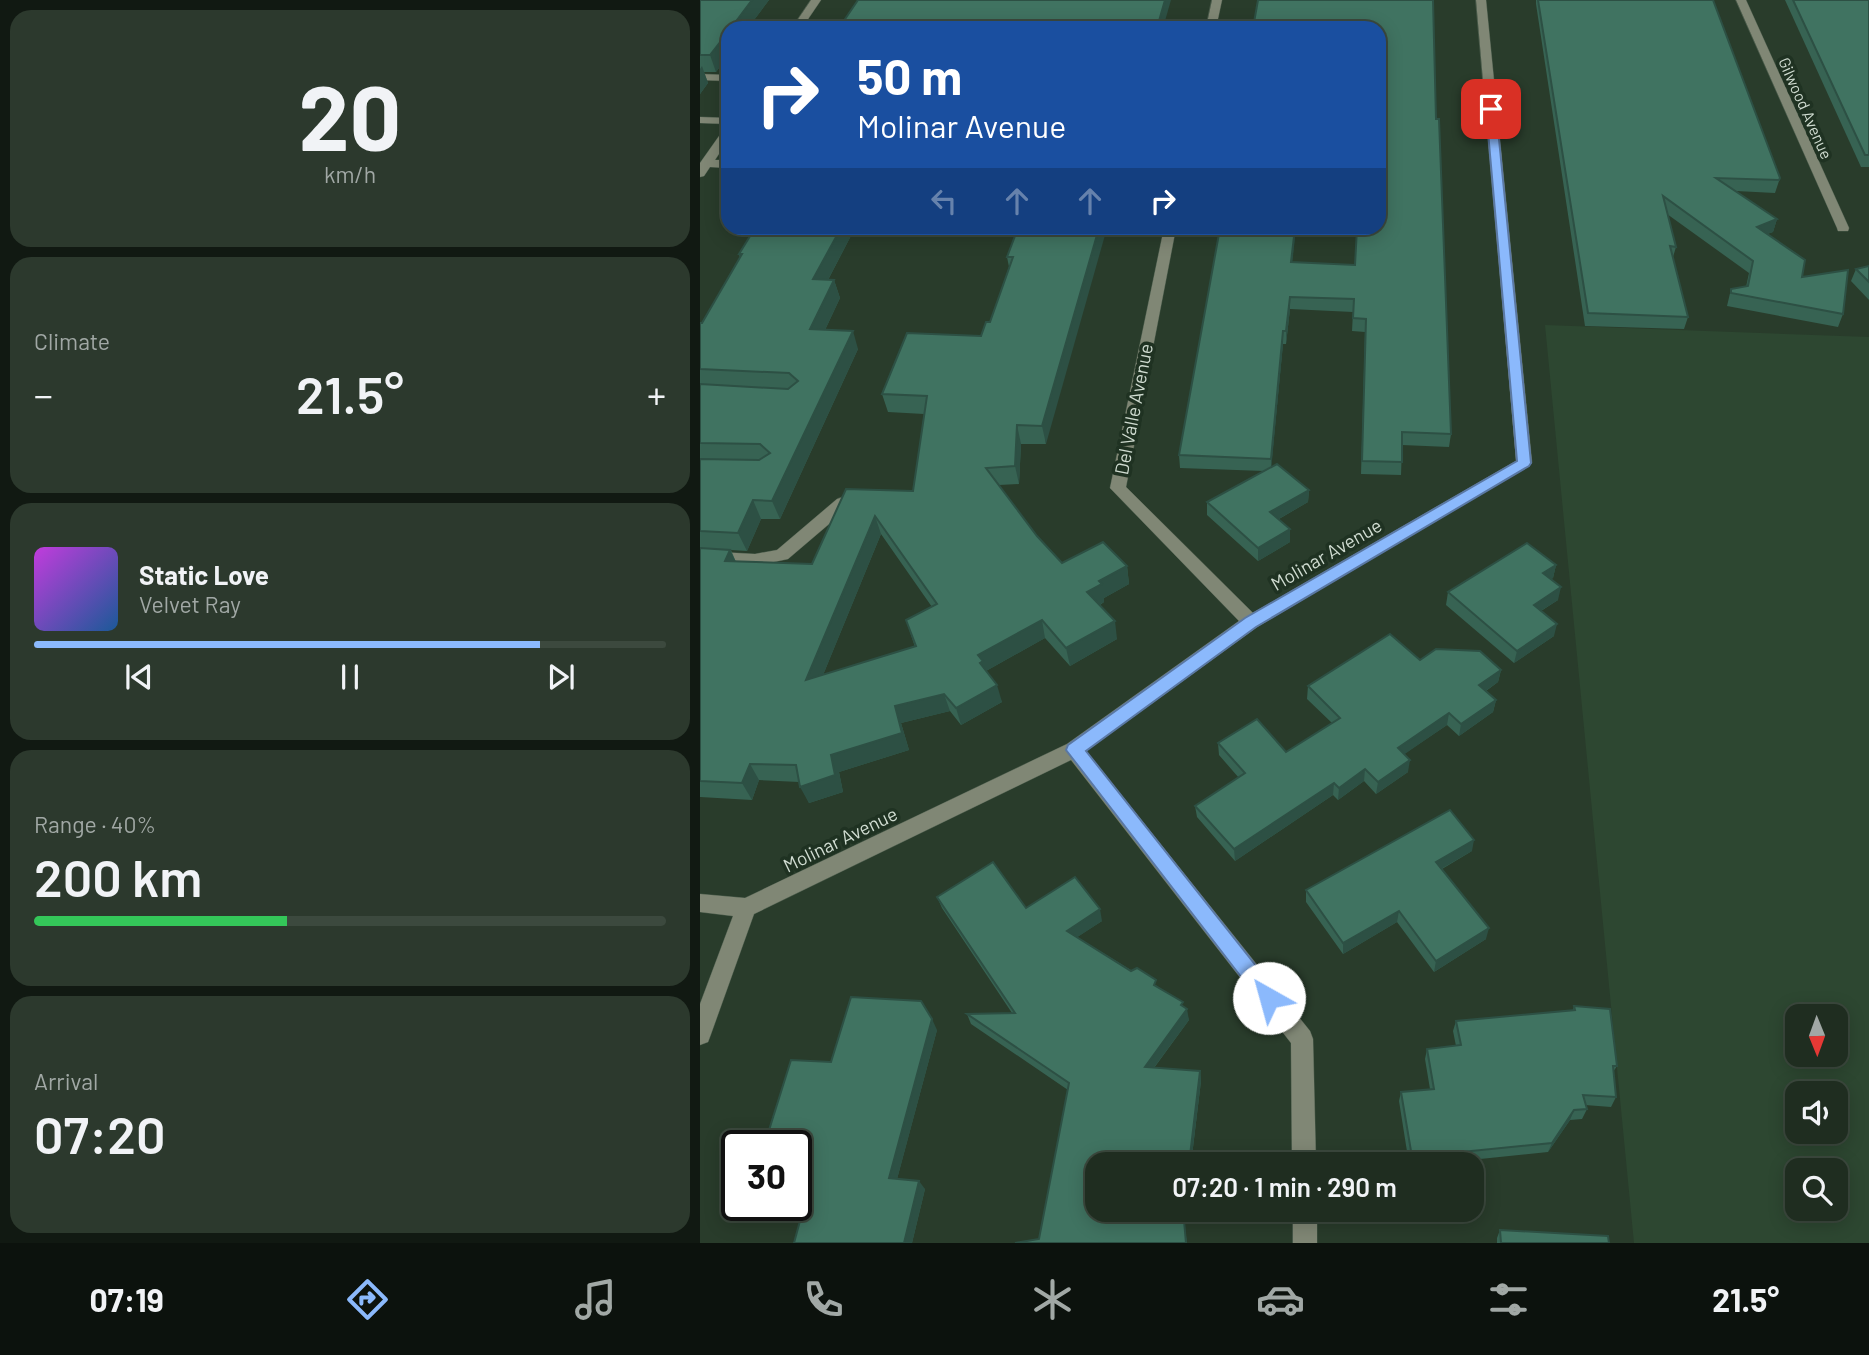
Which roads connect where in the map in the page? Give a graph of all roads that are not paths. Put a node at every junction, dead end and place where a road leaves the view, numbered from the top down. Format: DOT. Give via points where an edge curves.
graph roads {
  1 [pos="816,0"];
  2 [pos="1217,0"];
  3 [pos="1481,0"];
  4 [pos="1741,0"];
  5 [pos="802,21"];
  6 [pos="1212,21"];
  7 [pos="700,77"];
  8 [pos="721,78"];
  9 [pos="700,120"];
  10 [pos="721,121"];
  11 [pos="721,141"];
  12 [pos="721,165"];
  13 [pos="703,168"];
  14 [pos="1843,228"];
  15 [pos="1169,235"];
  16 [pos="842,503"];
  17 [pos="700,557"];
  18 [pos="1251,622"];
  19 [pos="1074,750"];
  20 [pos="700,903"];
  21 [pos="746,908"];
  22 [pos="700,1034"];
  23 [pos="1304,1152"];
  24 [pos="1305,1222"];
  25 [pos="1305,1243"];
  1 -- 5 [label="street"];
  2 -- 6 [label="street"];
  3 -- 18 [label="street, Molinar Avenue" via="1524,463"];
  4 -- 14 [label="street, Gilwood Avenue"];
  7 -- 8 [label="street"];
  9 -- 10 [label="street"];
  11 -- 13 [label="street"];
  12 -- 13 [label="street"];
  15 -- 18 [label="street, Del Valle Avenue" via="1118,488"];
  16 -- 17 [label="street" via="782,555 755,560"];
  18 -- 19 [label="street, Molinar Avenue"];
  19 -- 21 [label="street, Molinar Avenue"];
  19 -- 23 [label="street" via="1302,1039"];
  20 -- 21 [label="street"];
  21 -- 22 [label="street"];
  24 -- 25 [label="street"];
}
